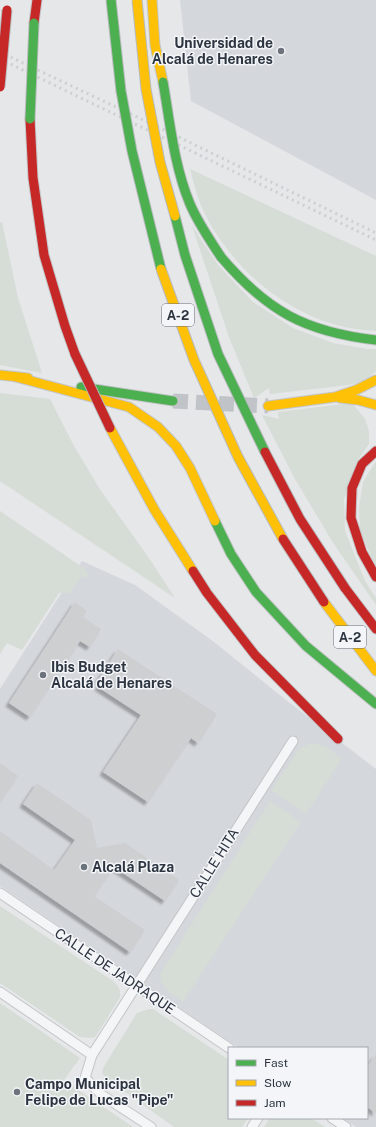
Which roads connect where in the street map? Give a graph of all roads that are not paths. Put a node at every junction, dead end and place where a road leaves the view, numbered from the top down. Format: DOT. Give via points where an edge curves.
graph roads {
  1 [pos="9,0"];
  2 [pos="36,0"];
  3 [pos="111,0"];
  4 [pos="137,0"];
  5 [pos="152,0"];
  6 [pos="158,0"];
  7 [pos="163,82"];
  8 [pos="0,87"];
  9 [pos="376,340"];
  10 [pos="0,375"];
  11 [pos="16,377"];
  12 [pos="376,380"];
  13 [pos="335,397"];
  14 [pos="173,401"];
  15 [pos="376,405"];
  16 [pos="268,406"];
  17 [pos="376,451"];
  18 [pos="376,577"];
  19 [pos="376,629"];
  20 [pos="376,671"];
  21 [pos="376,704"];
  22 [pos="338,739"];
  23 [pos="293,741"];
  24 [pos="0,894"];
  25 [pos="137,986"];
  26 [pos="0,992"];
  27 [pos="228,1047"];
  28 [pos="92,1055"];
  29 [pos="334,1119"];
  30 [pos="151,1127"];
  31 [pos="346,1127"];
  1 -- 8 [label="main road, bridge"];
  2 -- 22 [label="main road, bridge" via="30,119 33,178 44,255 64,326 75,354 110,428 154,508 207,593 255,655"];
  3 -- 20 [label="main road, A-2, bridge" via="121,90 132,151 159,262 194,360 238,458 278,531 324,602"];
  4 -- 19 [label="main road, A-2, bridge" via="146,89 160,162 185,255 218,354 300,519 345,588"];
  5 -- 7 [label="main road" via="156,45"];
  6 -- 7 [label="main road"];
  7 -- 9 [label="main road, bridge" via="179,167 188,197 201,226 235,275 253,292 292,318 323,331 354,339"];
  10 -- 11 [label="main road"];
  11 -- 14 [label="main road"];
  11 -- 21 [label="main road" via="129,407 158,427 176,446 190,468 231,554 256,592 306,646"];
  12 -- 13 [label="main road"];
  13 -- 15 [label="main road"];
  13 -- 16 [label="main road"];
  17 -- 18 [label="main road" via="362,464 352,488 351,518 362,552"];
  23 -- 25 [label="street, CALLE HITA"];
  24 -- 25 [label="street, CALLE DE JADRAQUE"];
  25 -- 27 [label="street, CALLE DE JADRAQUE"];
  25 -- 28 [label="street, CALLE HITA"];
  26 -- 28 [label="street"];
  28 -- 30 [label="street, CALLE HITA" via="85,1078 102,1095"];
  29 -- 31 [label="street"];
}
